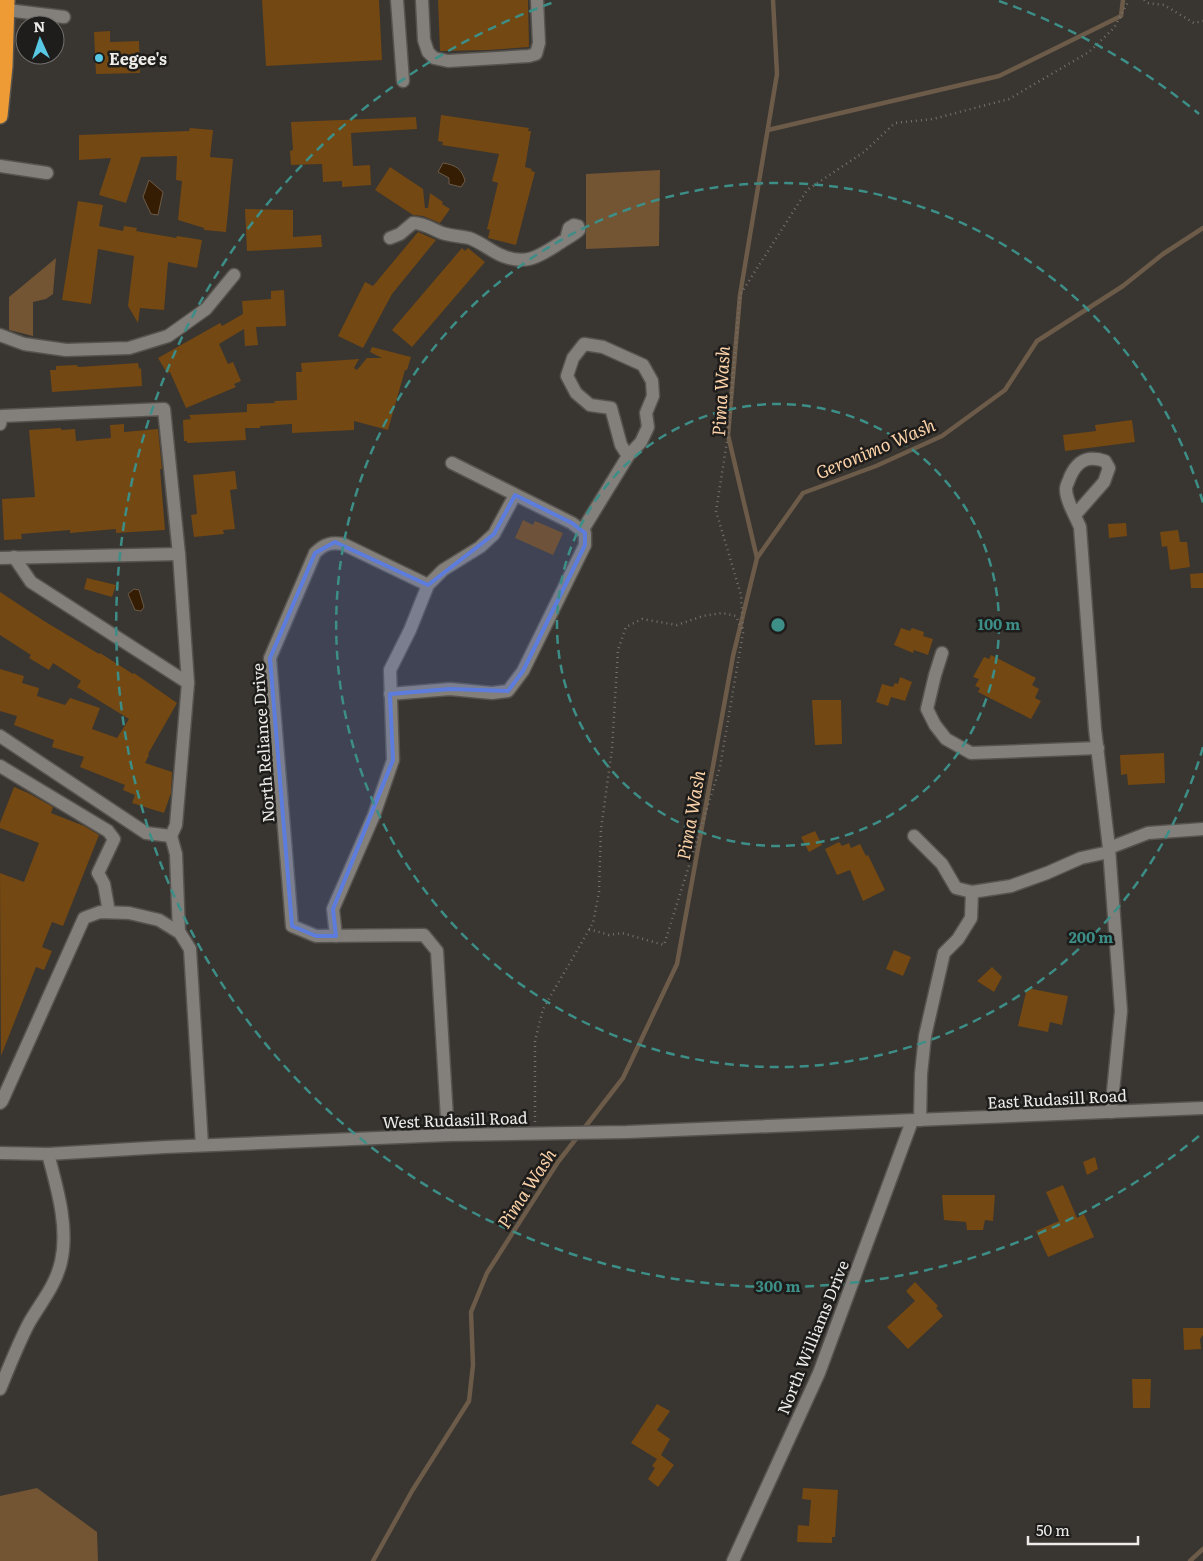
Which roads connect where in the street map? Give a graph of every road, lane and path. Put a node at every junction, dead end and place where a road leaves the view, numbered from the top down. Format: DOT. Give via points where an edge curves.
graph roads {
  1 [pos="397,0"];
  2 [pos="422,0"];
  3 [pos="537,0"];
  4 [pos="1129,0"];
  5 [pos="1144,0"];
  6 [pos="7,5"];
  7 [pos="54,15"];
  8 [pos="1203,21"];
  9 [pos="403,81"];
  10 [pos="0,116"];
  11 [pos="0,166"];
  12 [pos="47,173"];
  13 [pos="390,238"];
  14 [pos="566,240"];
  15 [pos="234,276"];
  16 [pos="0,335"];
  17 [pos="0,424"];
  18 [pos="628,456"];
  19 [pos="452,463"];
  20 [pos="515,495"];
  21 [pos="1075,514"];
  22 [pos="582,531"];
  23 [pos="179,554"];
  24 [pos="14,557"];
  25 [pos="0,558"];
  26 [pos="428,585"];
  27 [pos="743,633"];
  28 [pos="942,653"];
  29 [pos="188,683"];
  30 [pos="390,694"];
  31 [pos="0,736"];
  32 [pos="1098,748"];
  33 [pos="0,766"];
  34 [pos="1203,830"];
  35 [pos="170,836"];
  36 [pos="914,836"];
  37 [pos="1109,850"];
  38 [pos="972,892"];
  39 [pos="109,912"];
  40 [pos="590,929"];
  41 [pos="179,932"];
  42 [pos="336,936"];
  43 [pos="0,1103"];
  44 [pos="1203,1108"];
  45 [pos="1111,1112"];
  46 [pos="916,1120"];
  47 [pos="535,1133"];
  48 [pos="448,1135"];
  49 [pos="202,1145"];
  50 [pos="0,1153"];
  51 [pos="48,1154"];
  52 [pos="0,1389"];
  53 [pos="733,1561"];
  1 -- 9 [label="street"];
  2 -- 3 [label="street" via="424,40 428,52 434,58 448,61 536,54 539,43"];
  4 -- 27 [label="path" via="1114,28 1089,52 1009,99 933,119 895,123 864,152 807,190 740,295 728,435 716,511 741,595"];
  5 -- 8 [label="path" via="1164,5 1194,23"];
  6 -- 7 [label="street"];
  6 -- 10 [label="highway"];
  11 -- 12 [label="street"];
  13 -- 14 [label="street" via="413,223 420,223 470,239 513,260 532,259"];
  15 -- 16 [label="street" via="206,309 168,336 129,348 66,350 24,344"];
  17 -- 23 [label="street" via="2,416 164,409"];
  18 -- 18 [label="street" via="641,442 648,427 646,413 653,396 652,381 643,365 603,347 584,344 573,358 567,376 576,393 590,405 612,408 621,445"];
  18 -- 22 [label="street"];
  19 -- 20 [label="street"];
  20 -- 22 [label="street" via="572,522"];
  20 -- 26 [label="street" via="494,534 480,547 443,570"];
  21 -- 32 [label="street" via="1080,526 1085,573 1087,639"];
  22 -- 30 [label="street" via="585,533 585,545 523,671 508,691 492,693 450,689"];
  23 -- 24 [label="street"];
  23 -- 29 [label="street"];
  24 -- 25 [label="street"];
  24 -- 29 [label="street" via="31,582"];
  26 -- 30 [label="street" via="390,670"];
  26 -- 42 [label="street, North Reliance Drive" via="343,544 328,543 315,553 270,658 292,926 316,936"];
  27 -- 40 [label="path" via="720,767 664,945 622,933 609,935"];
  27 -- 40 [label="path" via="736,616 722,613 677,625 642,619 626,627 618,650 599,892"];
  28 -- 32 [label="street" via="927,709 934,725 946,739 971,753"];
  29 -- 35 [label="street" via="176,825"];
  30 -- 42 [label="street" via="393,760 374,815 332,909"];
  31 -- 35 [label="street" via="146,833"];
  32 -- 37 [label="street"];
  33 -- 39 [label="street" via="108,831 114,838 98,873 104,884"];
  34 -- 37 [label="street" via="1148,833"];
  35 -- 41 [label="street" via="176,854"];
  36 -- 38 [label="street" via="942,864 956,888"];
  37 -- 38 [label="street" via="1011,886"];
  37 -- 45 [label="street" via="1121,1011"];
  38 -- 46 [label="street, North Williams Drive" via="971,918 958,939 944,953 925,1036"];
  39 -- 41 [label="street" via="159,920"];
  39 -- 43 [label="street" via="84,918"];
  40 -- 47 [label="path" via="543,1009 534,1041"];
  41 -- 49 [label="street" via="190,948"];
  42 -- 48 [label="street" via="424,935 437,952"];
  44 -- 45 [label="street, East Rudasill Road"];
  45 -- 46 [label="street, East Rudasill Road"];
  46 -- 47 [label="street, West Rudasill Road"];
  46 -- 53 [label="street, North Williams Drive" via="819,1372"];
  47 -- 48 [label="street, West Rudasill Road"];
  48 -- 49 [label="street, West Rudasill Road"];
  49 -- 51 [label="street, West Rudasill Road"];
  50 -- 51 [label="street, West Rudasill Road"];
  51 -- 52 [label="street" via="63,1231 61,1262 51,1290 29,1323"];
}
